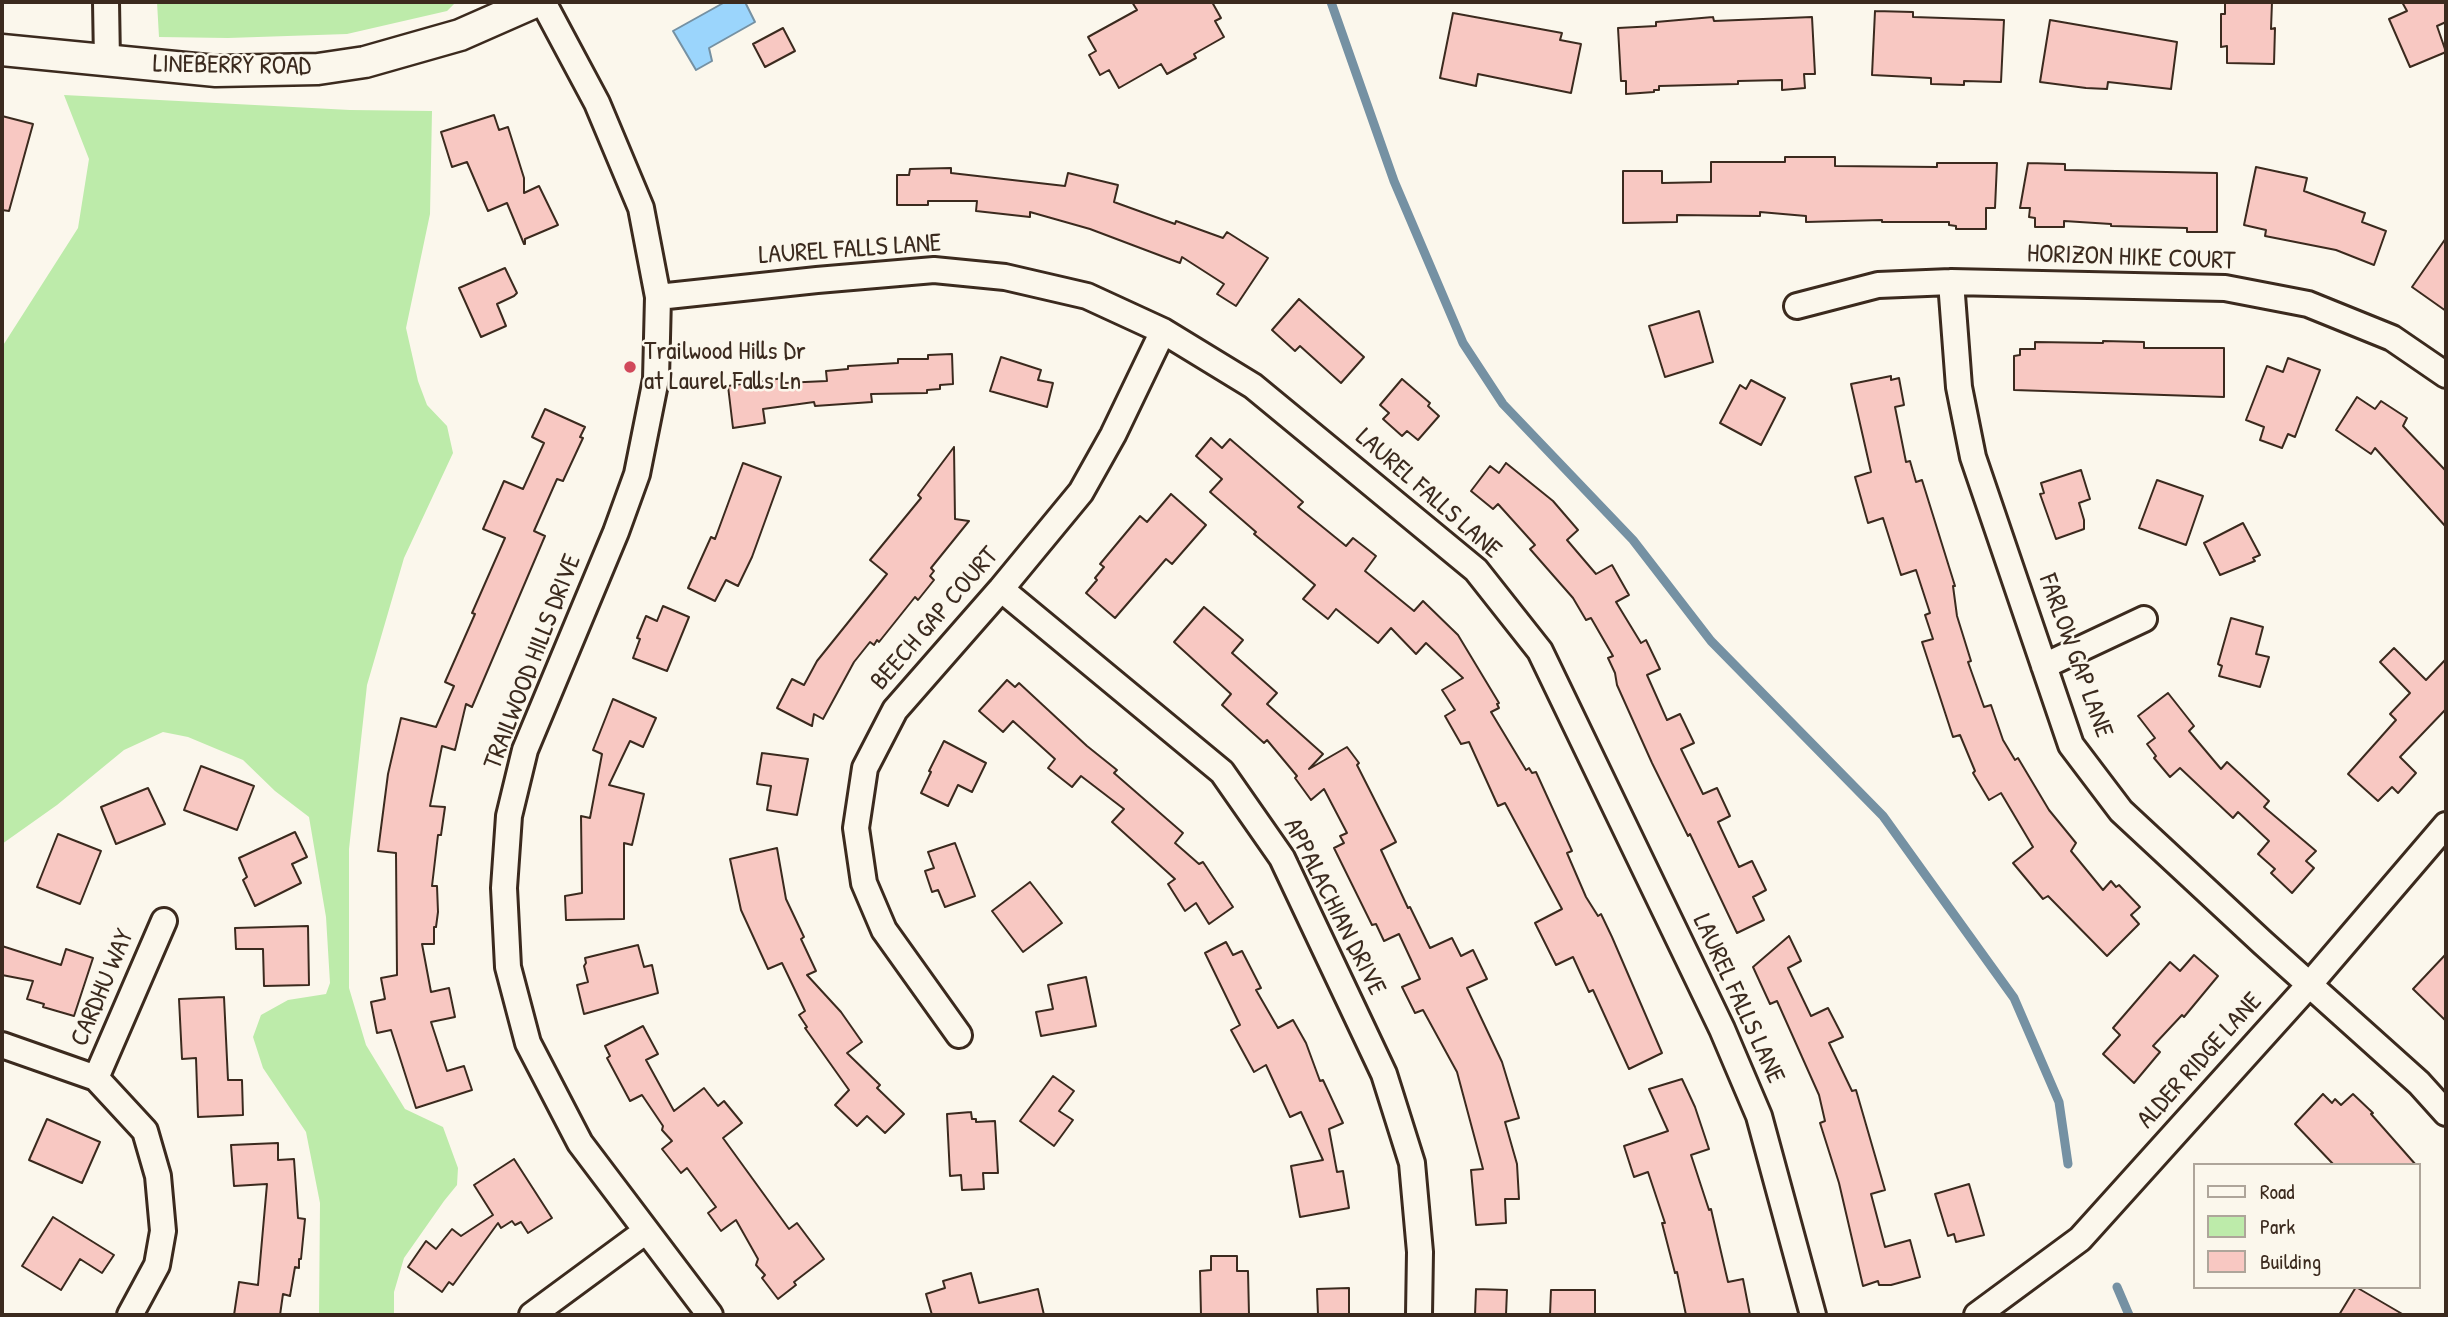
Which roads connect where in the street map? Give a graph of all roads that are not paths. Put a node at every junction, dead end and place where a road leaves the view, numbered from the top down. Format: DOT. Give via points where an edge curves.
graph roads {
  1 [pos="106,2"];
  2 [pos="535,2"];
  3 [pos="544,2"];
  4 [pos="2,50"];
  5 [pos="107,61"];
  6 [pos="1951,282"];
  7 [pos="658,297"];
  8 [pos="1797,306"];
  9 [pos="1163,331"];
  10 [pos="2446,375"];
  11 [pos="1001,589"];
  12 [pos="2144,619"];
  13 [pos="2044,666"];
  14 [pos="2446,825"];
  15 [pos="164,921"];
  16 [pos="2309,985"];
  17 [pos="959,1035"];
  18 [pos="2,1045"];
  19 [pos="96,1078"];
  20 [pos="2446,1113"];
  21 [pos="646,1231"];
  22 [pos="130,1315"];
  23 [pos="532,1315"];
  24 [pos="710,1315"];
  25 [pos="1419,1315"];
  26 [pos="1813,1315"];
  27 [pos="1977,1315"];
  1 -- 5 [label="street"];
  2 -- 5 [label="street, LINEBERRY ROAD" via="460,35 365,62 318,69 216,71"];
  3 -- 7 [label="street, TRAILWOOD HILLS DRIVE" via="597,103 641,208"];
  4 -- 5 [label="street, LINEBERRY ROAD"];
  6 -- 8 [label="street, HORIZON HIKE COURT" via="1878,285"];
  6 -- 10 [label="street, HORIZON HIKE COURT" via="2225,288 2308,304 2392,338"];
  6 -- 13 [label="street, FARLOW GAP LANE" via="1959,387 1973,457"];
  7 -- 9 [label="street, LAUREL FALLS LANE" via="934,270 1005,277 1087,296"];
  7 -- 21 [label="street, TRAILWOOD HILLS DRIVE" via="656,379 637,474 525,750 509,816 504,888 508,967 527,1043 580,1143"];
  9 -- 11 [label="street, BEECH GAP COURT" via="1081,492"];
  9 -- 26 [label="street, LAUREL FALLS LANE" via="1253,386 1476,570 1540,651 1722,1029 1759,1116"];
  11 -- 17 [label="street, BEECH GAP COURT" via="895,710 864,768 856,828 864,883 884,930"];
  11 -- 25 [label="street, APPALACHIAN DRIVE" via="1222,772 1282,858 1384,1074 1412,1163 1420,1252"];
  12 -- 13 [label="street"];
  13 -- 16 [label="street, FARLOW GAP LANE" via="2071,746 2121,811"];
  14 -- 16 [label="street, ALDER RIDGE LANE"];
  15 -- 19 [label="street, CARDHU WAY"];
  16 -- 20 [label="street, FARLOW GAP LANE"];
  16 -- 27 [label="street, ALDER RIDGE LANE" via="2080,1239"];
  18 -- 19 [label="street"];
  19 -- 22 [label="street" via="145,1131 158,1176 163,1231 158,1265"];
  21 -- 23 [label="street"];
  21 -- 24 [label="street, TRAILWOOD HILLS DRIVE"];
}
